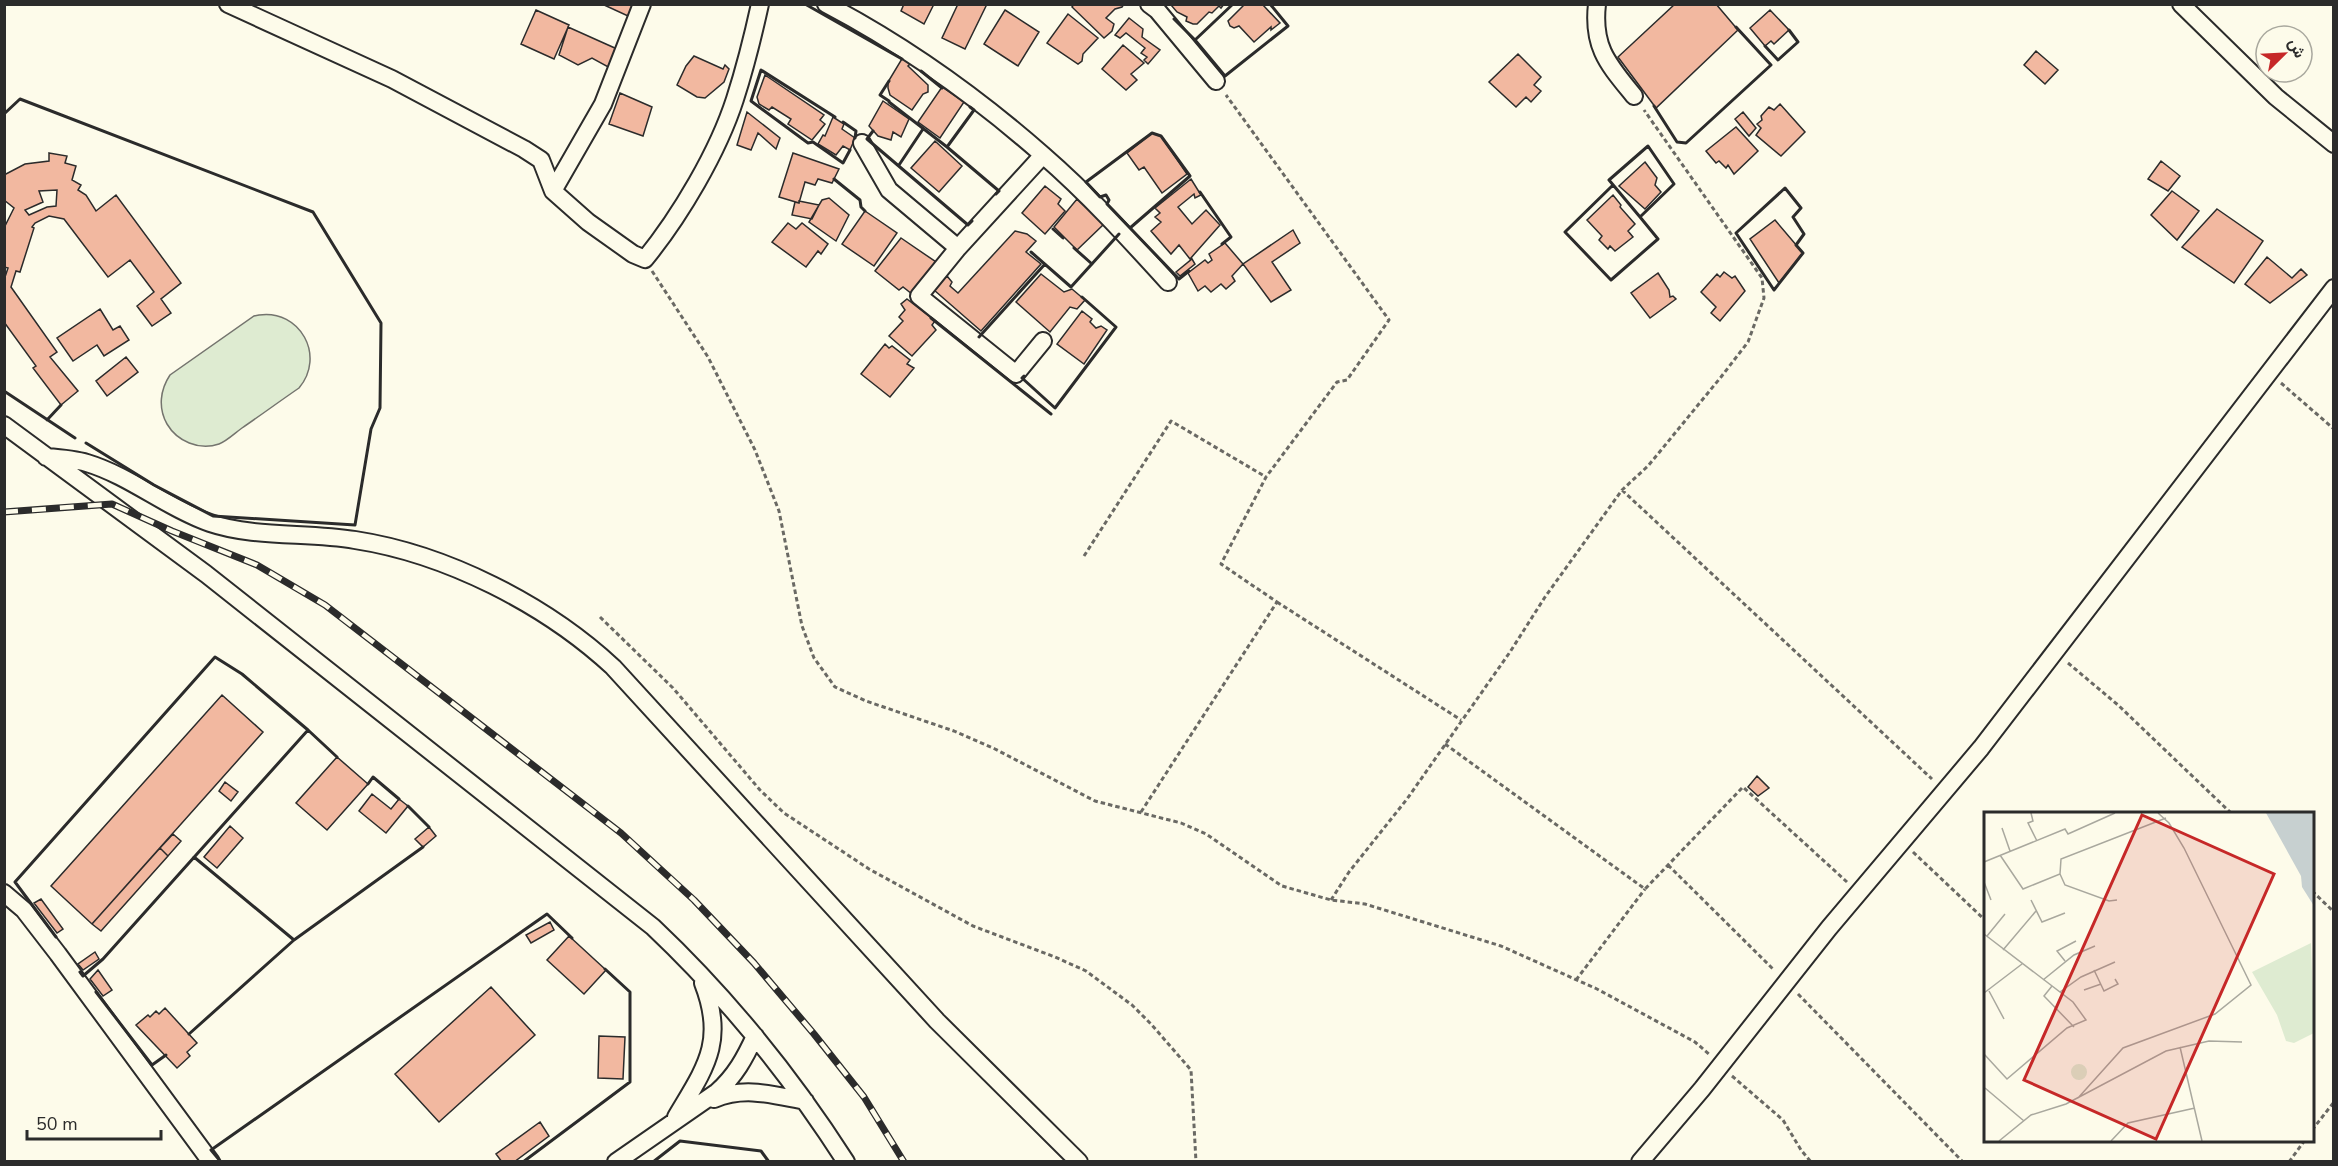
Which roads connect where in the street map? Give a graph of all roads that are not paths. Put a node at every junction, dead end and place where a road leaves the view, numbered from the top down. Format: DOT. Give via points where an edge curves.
graph roads {
  1 [pos="228,4"];
  2 [pos="642,4"];
  3 [pos="760,4"];
  4 [pos="826,4"];
  5 [pos="1149,4"];
  6 [pos="1597,4"];
  7 [pos="2181,4"];
  8 [pos="1216,81"];
  9 [pos="1634,96"];
  10 [pos="862,143"];
  11 [pos="2334,144"];
  12 [pos="1043,155"];
  13 [pos="553,190"];
  14 [pos="958,248"];
  15 [pos="1168,282"];
  16 [pos="2334,288"];
  17 [pos="1043,341"];
  18 [pos="4,425"];
  19 [pos="46,457"];
  20 [pos="4,893"];
  21 [pos="699,974"];
  22 [pos="755,1036"];
  23 [pos="805,1101"];
  24 [pos="674,1120"];
  25 [pos="211,1161"];
  26 [pos="616,1161"];
  27 [pos="846,1161"];
  28 [pos="1079,1161"];
  29 [pos="1641,1161"];
  1 -- 13 [label="street" via="392,79 524,149 541,160"];
  2 -- 13 [label="street" via="603,104"];
  3 -- 13 [label="street" via="735,100 716,143 680,211 645,259 588,222"];
  4 -- 12 [label="street" via="946,78"];
  5 -- 8 [label="street"];
  6 -- 9 [label="street" via="1597,38 1607,62"];
  7 -- 11 [label="street" via="2276,97"];
  10 -- 14 [label="street" via="889,190"];
  12 -- 14 [label="street"];
  12 -- 15 [label="street"];
  14 -- 17 [label="street" via="919,296 1017,374"];
  16 -- 29 [label="street" via="1946,793"];
  18 -- 19 [label="street"];
  19 -- 21 [label="street" via="206,574 611,892 653,927"];
  19 -- 28 [label="street" via="89,464 222,526 355,540 433,561 514,596 558,622 613,667 937,1021"];
  20 -- 25 [label="street" via="24,910 58,954"];
  21 -- 22 [label="street"];
  21 -- 24 [label="street" via="712,1012 712,1044 708,1062"];
  22 -- 23 [label="street"];
  22 -- 24 [label="street" via="730,1081"];
  23 -- 24 [label="street" via="743,1091 723,1096"];
  23 -- 27 [label="street"];
  24 -- 26 [label="street"];
}
